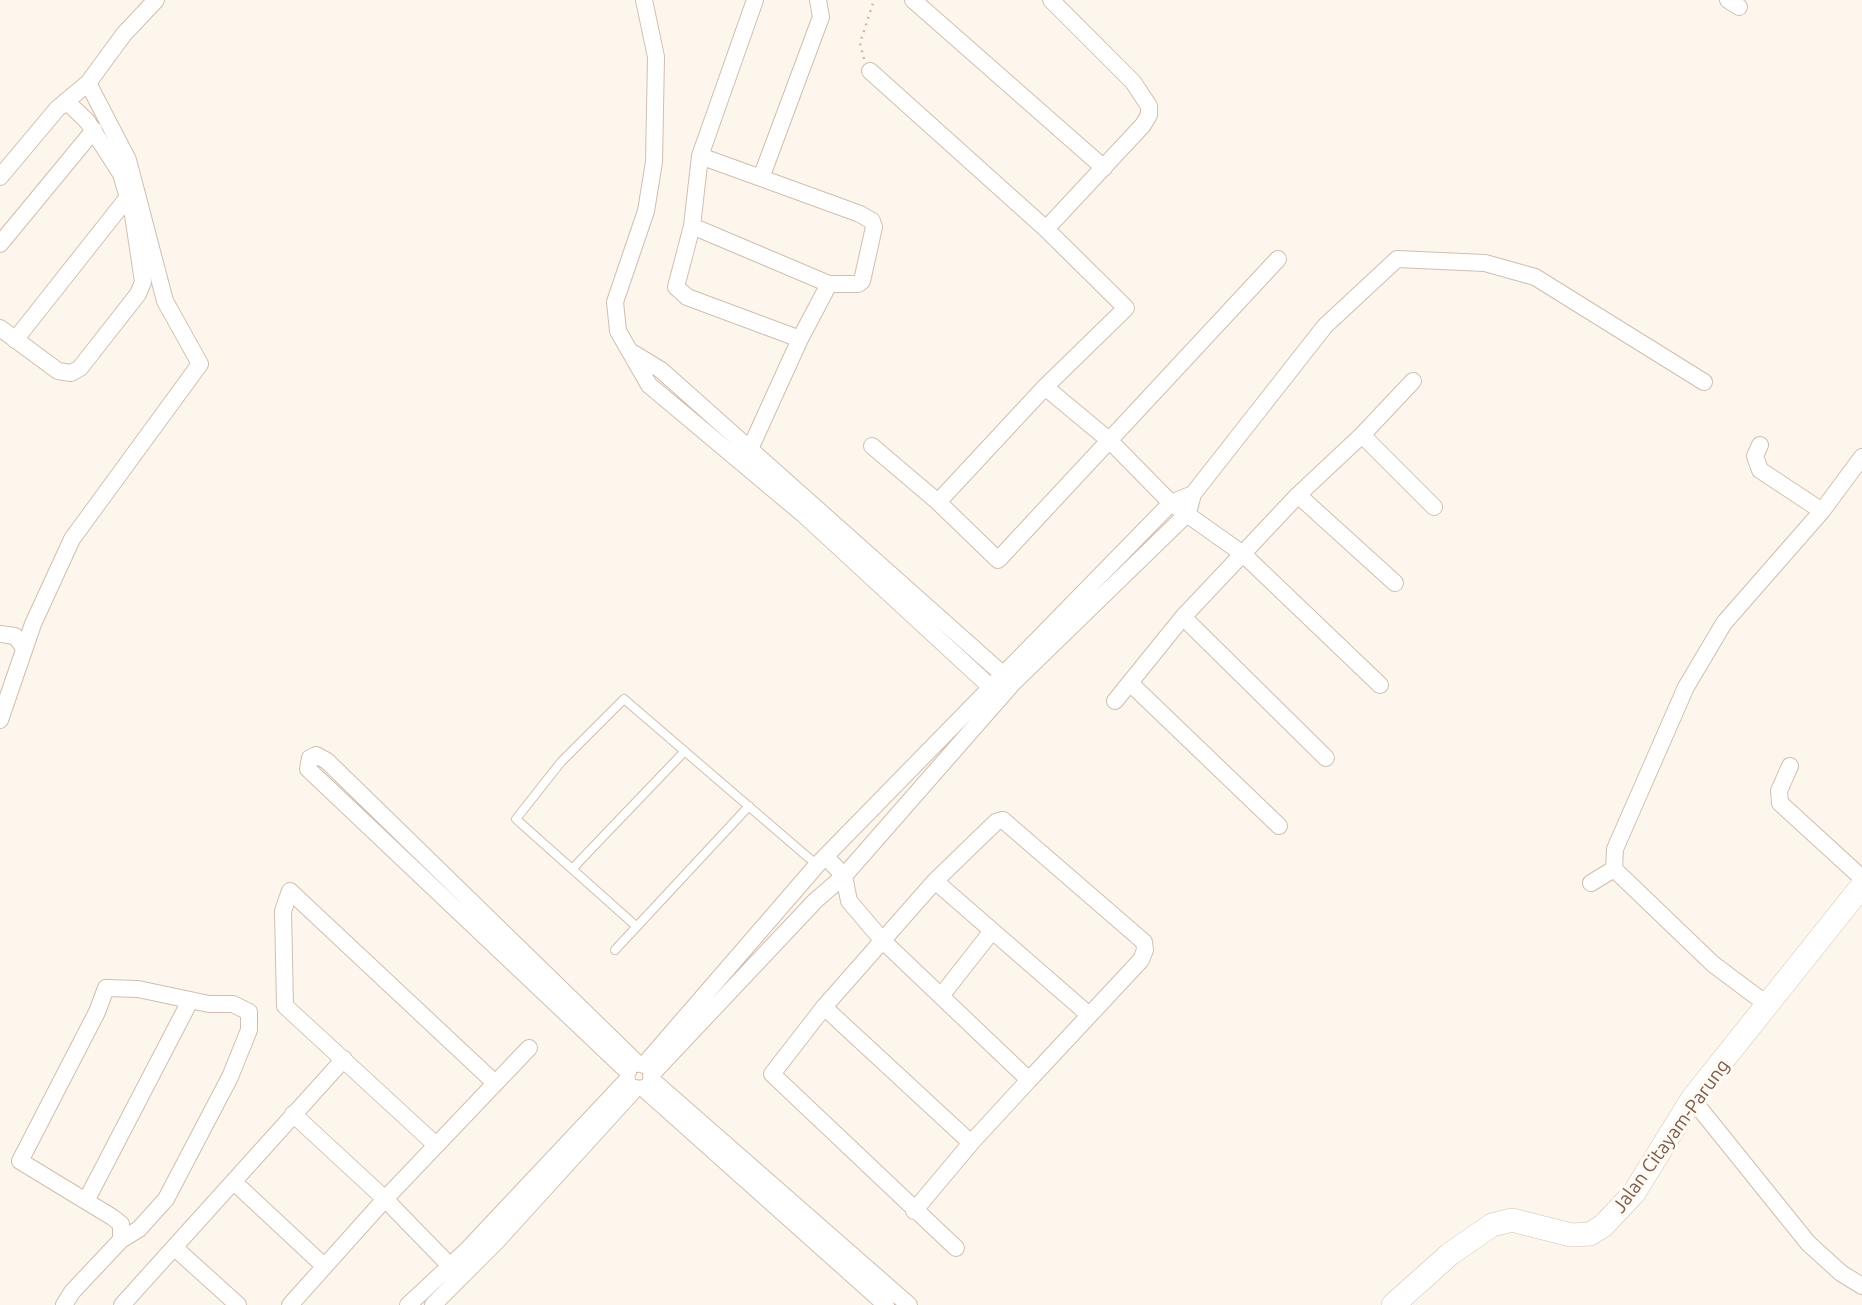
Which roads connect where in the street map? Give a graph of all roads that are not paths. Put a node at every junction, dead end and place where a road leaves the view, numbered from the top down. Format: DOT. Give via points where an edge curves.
graph roads {
  1 [pos="156,0"];
  2 [pos="644,0"];
  3 [pos="755,0"];
  4 [pos="818,0"];
  5 [pos="913,0"];
  6 [pos="1051,0"];
  7 [pos="870,71"];
  8 [pos="88,83"];
  9 [pos="66,101"];
  10 [pos="94,131"];
  11 [pos="700,156"];
  12 [pos="1104,169"];
  13 [pos="0,177"];
  14 [pos="761,178"];
  15 [pos="128,197"];
  16 [pos="692,226"];
  17 [pos="1046,229"];
  18 [pos="0,244"];
  19 [pos="1278,259"];
  20 [pos="829,284"];
  21 [pos="0,327"];
  22 [pos="15,340"];
  23 [pos="800,340"];
  24 [pos="633,353"];
  25 [pos="1413,381"];
  26 [pos="1704,382"];
  27 [pos="1045,387"];
  28 [pos="1362,435"];
  29 [pos="1110,441"];
  30 [pos="1760,445"];
  31 [pos="872,446"];
  32 [pos="750,449"];
  33 [pos="1862,457"];
  34 [pos="1193,494"];
  35 [pos="1298,495"];
  36 [pos="938,502"];
  37 [pos="1171,503"];
  38 [pos="1434,507"];
  39 [pos="1822,510"];
  40 [pos="1188,513"];
  41 [pos="1242,554"];
  42 [pos="1395,583"];
  43 [pos="1183,617"];
  44 [pos="0,634"];
  45 [pos="24,648"];
  46 [pos="1130,683"];
  47 [pos="1001,685"];
  48 [pos="1380,685"];
  49 [pos="1115,701"];
  50 [pos="0,720"];
  51 [pos="684,751"];
  52 [pos="1326,758"];
  53 [pos="1790,766"];
  54 [pos="749,806"];
  55 [pos="1279,826"];
  56 [pos="821,861"];
  57 [pos="572,869"];
  58 [pos="1614,869"];
  59 [pos="844,876"];
  60 [pos="1862,878"];
  61 [pos="935,881"];
  62 [pos="1591,883"];
  63 [pos="1862,886"];
  64 [pos="800,887"];
  65 [pos="816,900"];
  66 [pos="849,901"];
  67 [pos="636,926"];
  68 [pos="992,931"];
  69 [pos="883,940"];
  70 [pos="615,950"];
  71 [pos="941,996"];
  72 [pos="190,1001"];
  73 [pos="1769,1006"];
  74 [pos="824,1007"];
  75 [pos="1088,1014"];
  76 [pos="529,1048"];
  77 [pos="344,1059"];
  78 [pos="640,1076"];
  79 [pos="1029,1080"];
  80 [pos="495,1083"];
  81 [pos="1692,1099"];
  82 [pos="293,1114"];
  83 [pos="971,1143"];
  84 [pos="436,1145"];
  85 [pos="234,1182"];
  86 [pos="385,1199"];
  87 [pos="86,1201"];
  88 [pos="914,1211"];
  89 [pos="121,1240"];
  90 [pos="175,1248"];
  91 [pos="956,1248"];
  92 [pos="324,1266"];
  93 [pos="455,1271"];
  94 [pos="1862,1286"];
  95 [pos="64,1305"];
  96 [pos="122,1305"];
  97 [pos="238,1305"];
  98 [pos="290,1305"];
  99 [pos="408,1305"];
  100 [pos="433,1305"];
  101 [pos="886,1305"];
  102 [pos="909,1305"];
  103 [pos="1393,1305"];
  1 -- 8 [label="street"];
  2 -- 24 [label="street" via="656,57 654,162 646,211 615,302 618,331"];
  3 -- 11 [label="street"];
  4 -- 14 [label="street" via="821,17"];
  5 -- 12 [label="street"];
  6 -- 12 [label="street" via="1133,82 1149,106 1143,125"];
  7 -- 17 [label="street"];
  8 -- 9 [label="street"];
  8 -- 45 [label="street" via="128,160 165,301 200,364 72,538"];
  9 -- 10 [label="street"];
  9 -- 13 [label="street"];
  10 -- 15 [label="street" via="121,174"];
  10 -- 18 [label="street"];
  11 -- 14 [label="street"];
  11 -- 16 [label="street"];
  12 -- 17 [label="street"];
  14 -- 20 [label="street" via="872,221 862,281"];
  15 -- 22 [label="street"];
  15 -- 22 [label="street" via="143,282 80,368 71,373 58,371"];
  16 -- 20 [label="street"];
  16 -- 23 [label="street" via="676,287 687,297"];
  17 -- 27 [label="street" via="1126,308"];
  19 -- 29 [label="street"];
  20 -- 23 [label="street"];
  21 -- 22 [label="street"];
  23 -- 32 [label="street"];
  24 -- 32 [label="street" via="661,370"];
  24 -- 47 [label="street" via="649,385"];
  25 -- 28 [label="street"];
  26 -- 34 [label="street" via="1535,277 1485,263 1397,259 1325,326"];
  27 -- 29 [label="street"];
  27 -- 36 [label="street"];
  28 -- 35 [label="street"];
  28 -- 38 [label="street"];
  29 -- 36 [label="street" via="998,560"];
  29 -- 37 [label="street"];
  30 -- 39 [label="street" via="1755,456 1760,470"];
  31 -- 36 [label="street"];
  32 -- 47 [label="street" via="808,498"];
  33 -- 39 [label="street"];
  34 -- 37 [label="street"];
  34 -- 40 [label="street"];
  35 -- 41 [label="street"];
  35 -- 42 [label="street"];
  37 -- 40 [label="street"];
  37 -- 47 [label="street"];
  39 -- 58 [label="street" via="1724,623 1686,687 1624,825"];
  40 -- 41 [label="street"];
  40 -- 47 [label="street"];
  41 -- 43 [label="street"];
  41 -- 48 [label="street"];
  43 -- 46 [label="street"];
  43 -- 52 [label="street"];
  44 -- 45 [label="street" via="15,636"];
  45 -- 50 [label="street"];
  46 -- 49 [label="street"];
  46 -- 55 [label="street"];
  47 -- 56 [label="street"];
  47 -- 59 [label="street"];
  51 -- 54 [label="lane"];
  51 -- 57 [label="lane"];
  51 -- 57 [label="lane" via="624,699 561,762 516,819"];
  53 -- 60 [label="street" via="1779,791 1780,803"];
  54 -- 56 [label="lane"];
  54 -- 67 [label="lane"];
  56 -- 59 [label="street"];
  56 -- 64 [label="street"];
  57 -- 67 [label="lane"];
  58 -- 62 [label="street"];
  58 -- 73 [label="street" via="1713,964"];
  59 -- 65 [label="street"];
  59 -- 66 [label="street"];
  61 -- 68 [label="street"];
  61 -- 69 [label="street"];
  61 -- 75 [label="street" via="996,822 1009,823 1144,942 1141,960"];
  63 -- 73 [label="main road, Jalan Citayam-Parung"];
  64 -- 65 [label="street"];
  64 -- 78 [label="street"];
  65 -- 66 [label="street"];
  65 -- 78 [label="street"];
  66 -- 69 [label="street"];
  67 -- 70 [label="lane"];
  68 -- 71 [label="street"];
  68 -- 75 [label="street"];
  69 -- 71 [label="street"];
  69 -- 74 [label="street"];
  71 -- 79 [label="street"];
  72 -- 87 [label="street"];
  72 -- 87 [label="street" via="138,989 107,988 20,1161"];
  72 -- 89 [label="street" via="233,1004 249,1012 249,1030 230,1077 166,1199"];
  73 -- 81 [label="main road, Jalan Citayam-Parung"];
  74 -- 83 [label="street"];
  74 -- 88 [label="street" via="772,1077"];
  75 -- 79 [label="street"];
  76 -- 80 [label="street"];
  77 -- 80 [label="street" via="285,1006 283,911 290,891"];
  77 -- 82 [label="street"];
  77 -- 84 [label="street"];
  78 -- 78 [label="street" via="327,761 316,755 310,758 308,769"];
  78 -- 93 [label="street"];
  78 -- 101 [label="street"];
  78 -- 102 [label="street"];
  79 -- 83 [label="street"];
  80 -- 84 [label="street"];
  81 -- 94 [label="street" via="1808,1243 1840,1273"];
  81 -- 103 [label="main road, Jalan Citayam-Parung" via="1634,1193 1603,1226 1590,1234 1571,1235 1512,1220 1492,1225 1450,1254"];
  82 -- 85 [label="street"];
  82 -- 86 [label="street"];
  83 -- 88 [label="street"];
  84 -- 86 [label="street"];
  85 -- 90 [label="street"];
  85 -- 92 [label="street"];
  86 -- 92 [label="street"];
  86 -- 93 [label="street"];
  87 -- 89 [label="street" via="121,1224"];
  88 -- 91 [label="street"];
  89 -- 95 [label="street"];
  90 -- 96 [label="street"];
  90 -- 97 [label="street"];
  92 -- 98 [label="street"];
  93 -- 99 [label="street"];
  93 -- 100 [label="street"];
}
